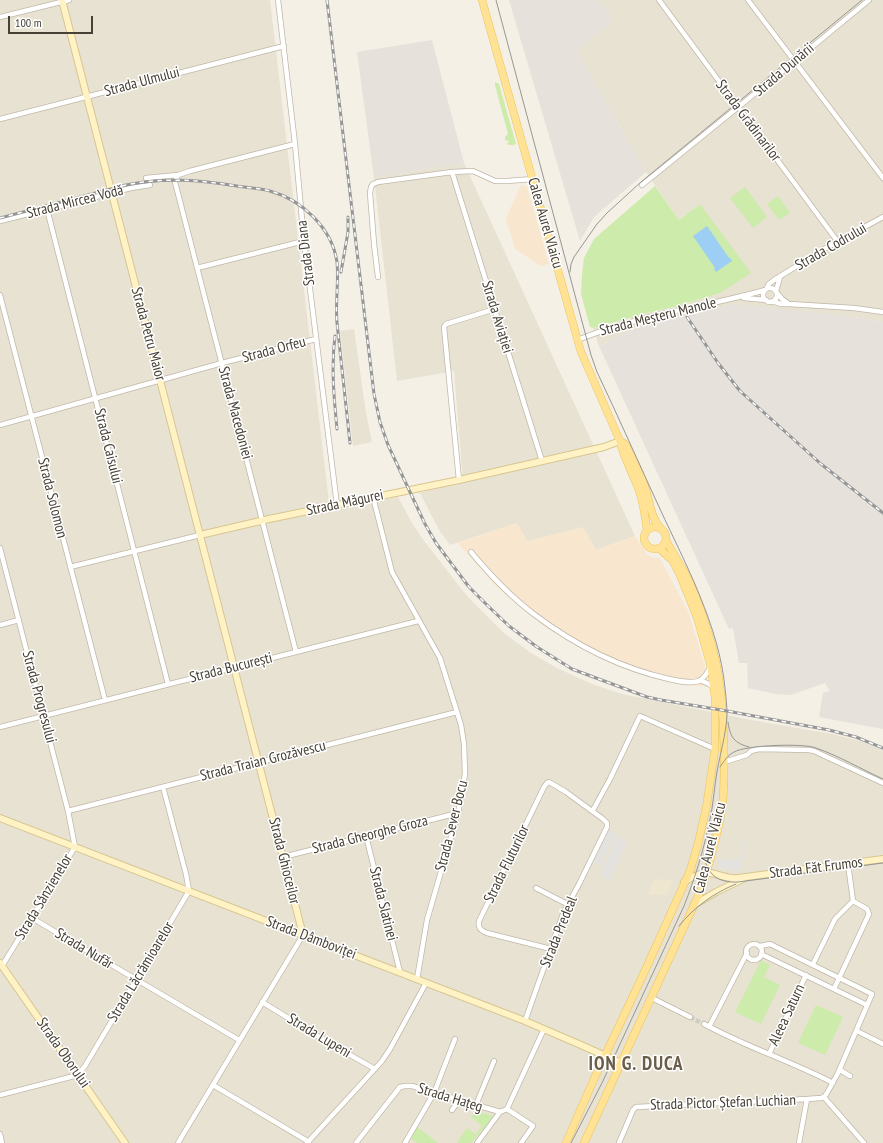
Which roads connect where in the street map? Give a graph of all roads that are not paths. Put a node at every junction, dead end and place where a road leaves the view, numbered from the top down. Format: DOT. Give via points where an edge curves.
graph roads {
  1 [pos="65,0"];
  2 [pos="278,0"];
  3 [pos="482,0"];
  4 [pos="658,0"];
  5 [pos="748,0"];
  6 [pos="868,0"];
  7 [pos="0,17"];
  8 [pos="284,46"];
  9 [pos="795,61"];
  10 [pos="87,96"];
  11 [pos="738,108"];
  12 [pos="0,119"];
  13 [pos="295,144"];
  14 [pos="452,172"];
  15 [pos="178,175"];
  16 [pos="146,178"];
  17 [pos="883,178"];
  18 [pos="533,179"];
  19 [pos="150,185"];
  20 [pos="642,186"];
  21 [pos="112,192"];
  22 [pos="47,209"];
  23 [pos="883,217"];
  24 [pos="0,221"];
  25 [pos="304,241"];
  26 [pos="838,242"];
  27 [pos="197,268"];
  28 [pos="378,277"];
  29 [pos="780,277"];
  30 [pos="766,289"];
  31 [pos="777,292"];
  32 [pos="0,295"];
  33 [pos="740,298"];
  34 [pos="766,300"];
  35 [pos="772,301"];
  36 [pos="789,304"];
  37 [pos="495,309"];
  38 [pos="883,312"];
  39 [pos="316,339"];
  40 [pos="577,340"];
  41 [pos="222,363"];
  42 [pos="160,380"];
  43 [pos="96,399"];
  44 [pos="31,417"];
  45 [pos="0,425"];
  46 [pos="620,441"];
  47 [pos="542,461"];
  48 [pos="459,480"];
  49 [pos="373,497"];
  50 [pos="337,505"];
  51 [pos="262,520"];
  52 [pos="660,528"];
  53 [pos="647,530"];
  54 [pos="200,536"];
  55 [pos="666,540"];
  56 [pos="0,548"];
  57 [pos="660,549"];
  58 [pos="135,551"];
  59 [pos="471,552"];
  60 [pos="70,567"];
  61 [pos="19,620"];
  62 [pos="418,621"];
  63 [pos="0,625"];
  64 [pos="296,652"];
  65 [pos="710,667"];
  66 [pos="234,668"];
  67 [pos="700,680"];
  68 [pos="168,684"];
  69 [pos="714,688"];
  70 [pos="104,700"];
  71 [pos="457,712"];
  72 [pos="44,716"];
  73 [pos="0,727"];
  74 [pos="715,749"];
  75 [pos="259,762"];
  76 [pos="724,762"];
  77 [pos="883,783"];
  78 [pos="163,786"];
  79 [pos="593,810"];
  80 [pos="68,811"];
  81 [pos="458,813"];
  82 [pos="0,818"];
  83 [pos="608,824"];
  84 [pos="366,836"];
  85 [pos="75,847"];
  86 [pos="283,857"];
  87 [pos="883,859"];
  88 [pos="848,864"];
  89 [pos="706,873"];
  90 [pos="748,877"];
  91 [pos="684,882"];
  92 [pos="536,888"];
  93 [pos="189,891"];
  94 [pos="853,900"];
  95 [pos="567,904"];
  96 [pos="694,905"];
  97 [pos="32,918"];
  98 [pos="303,935"];
  99 [pos="760,946"];
  100 [pos="550,949"];
  101 [pos="747,953"];
  102 [pos="761,954"];
  103 [pos="813,964"];
  104 [pos="1,965"];
  105 [pos="400,972"];
  106 [pos="806,975"];
  107 [pos="840,978"];
  108 [pos="416,979"];
  109 [pos="137,980"];
  110 [pos="426,983"];
  111 [pos="834,989"];
  112 [pos="652,998"];
  113 [pos="262,1002"];
  114 [pos="867,1006"];
  115 [pos="690,1017"];
  116 [pos="525,1021"];
  117 [pos="544,1029"];
  118 [pos="857,1031"];
  119 [pos="455,1039"];
  120 [pos="240,1040"];
  121 [pos="883,1044"];
  122 [pos="769,1054"];
  123 [pos="605,1056"];
  124 [pos="494,1061"];
  125 [pos="621,1063"];
  126 [pos="375,1069"];
  127 [pos="840,1070"];
  128 [pos="78,1075"];
  129 [pos="850,1076"];
  130 [pos="833,1084"];
  131 [pos="213,1085"];
  132 [pos="434,1093"];
  133 [pos="0,1095"];
  134 [pos="824,1097"];
  135 [pos="807,1099"];
  136 [pos="458,1100"];
  137 [pos="476,1106"];
  138 [pos="507,1108"];
  139 [pos="452,1110"];
  140 [pos="500,1112"];
  141 [pos="0,1134"];
  142 [pos="308,1142"];
  143 [pos="2,1143"];
  144 [pos="125,1143"];
  145 [pos="178,1143"];
  146 [pos="356,1143"];
  147 [pos="405,1143"];
  148 [pos="477,1143"];
  149 [pos="521,1143"];
  150 [pos="566,1143"];
  151 [pos="584,1143"];
  152 [pos="619,1143"];
  153 [pos="799,1143"];
  154 [pos="864,1143"];
  1 -- 7 [label="street"];
  1 -- 10 [label="street, Strada Petru Maior"];
  2 -- 8 [label="street, Strada Diana"];
  3 -- 18 [label="main road, Calea Aurel Vlaicu"];
  4 -- 11 [label="street, Strada Grădinarilor"];
  5 -- 9 [label="street"];
  6 -- 9 [label="street, Strada Dunării"];
  8 -- 10 [label="street, Strada Ulmului"];
  8 -- 13 [label="street, Strada Diana"];
  9 -- 11 [label="street, Strada Dunării"];
  9 -- 17 [label="street"];
  10 -- 12 [label="street, Strada Ulmului"];
  10 -- 21 [label="street, Strada Petru Maior"];
  11 -- 20 [label="street, Strada Dunării"];
  11 -- 26 [label="street, Strada Grădinarilor"];
  13 -- 15 [label="street"];
  13 -- 25 [label="street, Strada Diana"];
  14 -- 18 [label="street" via="470,171 495,181"];
  14 -- 28 [label="street" via="373,184 371,187 374,250"];
  14 -- 37 [label="street, Strada Aviației"];
  15 -- 16 [label="street"];
  15 -- 27 [label="street, Strada Macedoniei" via="175,182"];
  18 -- 40 [label="main road, Calea Aurel Vlaicu"];
  19 -- 21 [label="street, Strada Mircea Vodă"];
  21 -- 22 [label="street, Strada Mircea Vodă"];
  21 -- 42 [label="street, Strada Petru Maior"];
  22 -- 24 [label="street, Strada Mircea Vodă"];
  22 -- 43 [label="street, Strada Caisului"];
  23 -- 26 [label="street, Strada Codrului"];
  25 -- 27 [label="street"];
  25 -- 39 [label="street, Strada Diana"];
  26 -- 29 [label="street, Strada Codrului"];
  27 -- 41 [label="street, Strada Macedoniei"];
  29 -- 30 [label="street, Strada Codrului"];
  29 -- 31 [label="street"];
  30 -- 31 [label="street" via="772,288"];
  30 -- 33 [label="street"];
  30 -- 34 [label="street"];
  31 -- 35 [label="street" via="776,298"];
  31 -- 36 [label="street"];
  32 -- 44 [label="street, Strada Solomon"];
  33 -- 34 [label="street"];
  33 -- 40 [label="street, Strada Meșteru Manole" via="630,322"];
  34 -- 35 [label="street"];
  35 -- 36 [label="street"];
  36 -- 38 [label="street"];
  37 -- 47 [label="street, Strada Aviației"];
  37 -- 48 [label="street" via="446,324 444,327"];
  39 -- 41 [label="street, Strada Orfeu"];
  39 -- 50 [label="street, Strada Diana"];
  40 -- 46 [label="main road, Calea Aurel Vlaicu"];
  41 -- 42 [label="street, Strada Orfeu"];
  41 -- 51 [label="street, Strada Macedoniei"];
  42 -- 43 [label="street, Strada Orfeu"];
  42 -- 54 [label="street, Strada Petru Maior"];
  43 -- 44 [label="street, Strada Orfeu"];
  43 -- 58 [label="street, Strada Caisului"];
  44 -- 45 [label="street, Strada Orfeu"];
  44 -- 60 [label="street, Strada Solomon"];
  46 -- 47 [label="street, Strada Măgurei" via="604,448"];
  46 -- 52 [label="main road, Calea Aurel Vlaicu" via="625,444 637,468 645,486 652,515"];
  46 -- 53 [label="main road, Calea Aurel Vlaicu" via="640,491"];
  47 -- 48 [label="street, Strada Măgurei"];
  48 -- 49 [label="street, Strada Măgurei"];
  49 -- 50 [label="street, Strada Măgurei"];
  49 -- 62 [label="street, Strada Sever Bocu" via="392,572"];
  50 -- 51 [label="street, Strada Măgurei"];
  51 -- 54 [label="street, Strada Măgurei"];
  51 -- 64 [label="street, Strada Macedoniei"];
  52 -- 53 [label="main road"];
  52 -- 55 [label="main road, Calea Aurel Vlaicu" via="666,534"];
  53 -- 57 [label="main road, Calea Aurel Vlaicu" via="644,538 646,544 652,549"];
  54 -- 58 [label="street, Strada Măgurei"];
  54 -- 66 [label="street, Strada Petru Maior"];
  55 -- 57 [label="main road"];
  55 -- 76 [label="main road, Calea Aurel Vlaicu" via="691,585 713,649 720,686"];
  56 -- 61 [label="street, Strada Progresului"];
  57 -- 65 [label="main road, Calea Aurel Vlaicu" via="673,561 680,576 696,617"];
  58 -- 60 [label="street, Strada Măgurei"];
  58 -- 68 [label="street, Strada Caisului"];
  59 -- 67 [label="street" via="496,581 522,605 585,647 648,673 687,682"];
  60 -- 70 [label="street, Strada Solomon"];
  61 -- 63 [label="street"];
  61 -- 72 [label="street, Strada Progresului"];
  62 -- 64 [label="street, Strada București"];
  62 -- 71 [label="street, Strada Sever Bocu" via="438,654"];
  64 -- 66 [label="street, Strada București"];
  65 -- 67 [label="street"];
  65 -- 69 [label="main road, Calea Aurel Vlaicu"];
  66 -- 68 [label="street, Strada București"];
  66 -- 75 [label="street, Strada Ghioceilor"];
  67 -- 69 [label="street"];
  68 -- 70 [label="street, Strada București"];
  69 -- 74 [label="main road, Calea Aurel Vlaicu"];
  70 -- 72 [label="street, Strada București"];
  71 -- 75 [label="street, Strada Traian Grozăvescu"];
  71 -- 81 [label="street, Strada Sever Bocu" via="465,758 465,774"];
  72 -- 73 [label="street, Strada București"];
  72 -- 80 [label="street, Strada Progresului"];
  74 -- 79 [label="street" via="640,716"];
  74 -- 91 [label="main road, Calea Aurel Vlaicu" via="704,822 693,862"];
  75 -- 78 [label="street, Strada Traian Grozăvescu"];
  75 -- 86 [label="street, Strada Ghioceilor"];
  76 -- 77 [label="street" via="747,755 754,750 804,749 814,751"];
  76 -- 89 [label="main road, Calea Aurel Vlaicu" via="720,818"];
  78 -- 80 [label="street, Strada Traian Grozăvescu"];
  78 -- 93 [label="street"];
  79 -- 83 [label="street, Strada Fluturilor"];
  79 -- 100 [label="street, Strada Fluturilor" via="551,783 545,784 479,920 481,931"];
  80 -- 85 [label="street, Strada Progresului"];
  81 -- 84 [label="street, Strada Gheorghe Groza"];
  81 -- 108 [label="street, Strada Sever Bocu" via="427,920"];
  82 -- 85 [label="street, Strada Dâmboviței"];
  83 -- 95 [label="street, Strada Predeal"];
  84 -- 86 [label="street, Strada Gheorghe Groza"];
  84 -- 105 [label="street, Strada Slatinei"];
  85 -- 93 [label="street, Strada Dâmboviței"];
  85 -- 97 [label="street, Strada Sânzienelor"];
  86 -- 98 [label="street, Strada Ghioceilor"];
  87 -- 88 [label="street, Strada Făt Frumos"];
  88 -- 90 [label="street, Strada Făt Frumos"];
  88 -- 94 [label="street"];
  89 -- 90 [label="street, Strada Făt Frumos" via="727,878"];
  89 -- 91 [label="street"];
  89 -- 96 [label="main road, Calea Aurel Vlaicu"];
  90 -- 96 [label="street, Strada Făt Frumos"];
  91 -- 123 [label="main road, Calea Aurel Vlaicu"];
  92 -- 95 [label="street"];
  93 -- 98 [label="street, Strada Dâmboviței"];
  93 -- 109 [label="street, Strada Lăcrămioarelor"];
  94 -- 103 [label="street" via="835,919"];
  94 -- 107 [label="street" via="867,909 869,914"];
  95 -- 100 [label="street, Strada Predeal"];
  96 -- 112 [label="main road, Calea Aurel Vlaicu"];
  97 -- 104 [label="street, Strada Sânzienelor"];
  97 -- 109 [label="street, Strada Nufăr"];
  98 -- 105 [label="street, Strada Dâmboviței"];
  98 -- 113 [label="street"];
  99 -- 101 [label="street" via="750,945"];
  99 -- 102 [label="street"];
  99 -- 103 [label="street" via="770,944"];
  100 -- 116 [label="street, Strada Predeal"];
  101 -- 102 [label="street" via="753,959"];
  101 -- 122 [label="street, Aleea Saturn" via="707,1025"];
  102 -- 106 [label="street, Aleea Saturn"];
  103 -- 107 [label="street"];
  104 -- 128 [label="street, Strada Oborului"];
  105 -- 108 [label="street, Strada Dâmboviței"];
  106 -- 111 [label="street, Aleea Saturn"];
  106 -- 122 [label="street, Aleea Saturn"];
  107 -- 111 [label="street"];
  107 -- 114 [label="street" via="872,994"];
  108 -- 110 [label="street, Strada Dâmboviței"];
  109 -- 120 [label="street, Strada Nufăr"];
  109 -- 128 [label="street, Strada Lăcrămioarelor"];
  110 -- 116 [label="street, Strada Dâmboviței"];
  110 -- 126 [label="street" via="390,1049"];
  111 -- 114 [label="street, Aleea Saturn"];
  112 -- 115 [label="street"];
  112 -- 125 [label="main road, Calea Aurel Vlaicu"];
  113 -- 120 [label="street"];
  113 -- 126 [label="street, Strada Lupeni"];
  114 -- 118 [label="street"];
  116 -- 117 [label="street, Strada Dâmboviței"];
  117 -- 123 [label="street, Strada Dâmboviței"];
  117 -- 138 [label="street"];
  118 -- 121 [label="street"];
  118 -- 127 [label="street"];
  119 -- 132 [label="street"];
  120 -- 131 [label="street"];
  122 -- 130 [label="street, Aleea Saturn"];
  123 -- 125 [label="street, Strada Dâmboviței"];
  123 -- 150 [label="main road, Calea Aurel Vlaicu"];
  124 -- 137 [label="street"];
  125 -- 151 [label="main road, Calea Aurel Vlaicu"];
  126 -- 142 [label="street"];
  127 -- 129 [label="street"];
  127 -- 130 [label="street"];
  128 -- 133 [label="street"];
  128 -- 144 [label="street, Strada Oborului"];
  130 -- 134 [label="street"];
  131 -- 142 [label="street"];
  131 -- 145 [label="street"];
  132 -- 136 [label="street, Strada Hațeg"];
  132 -- 146 [label="street, Strada Hațeg" via="408,1086 400,1087"];
  132 -- 147 [label="street"];
  134 -- 135 [label="street"];
  134 -- 154 [label="street"];
  135 -- 152 [label="street, Strada Pictor Ștefan Luchian" via="636,1107"];
  135 -- 153 [label="street, Strada Pictor Ștefan Luchian"];
  136 -- 137 [label="street, Strada Hațeg"];
  136 -- 139 [label="street"];
  137 -- 140 [label="street, Strada Hațeg"];
  138 -- 140 [label="street, Strada Hațeg"];
  138 -- 149 [label="street" via="533,1126"];
  140 -- 148 [label="street, Strada Hațeg"];
  141 -- 143 [label="street"];
}
